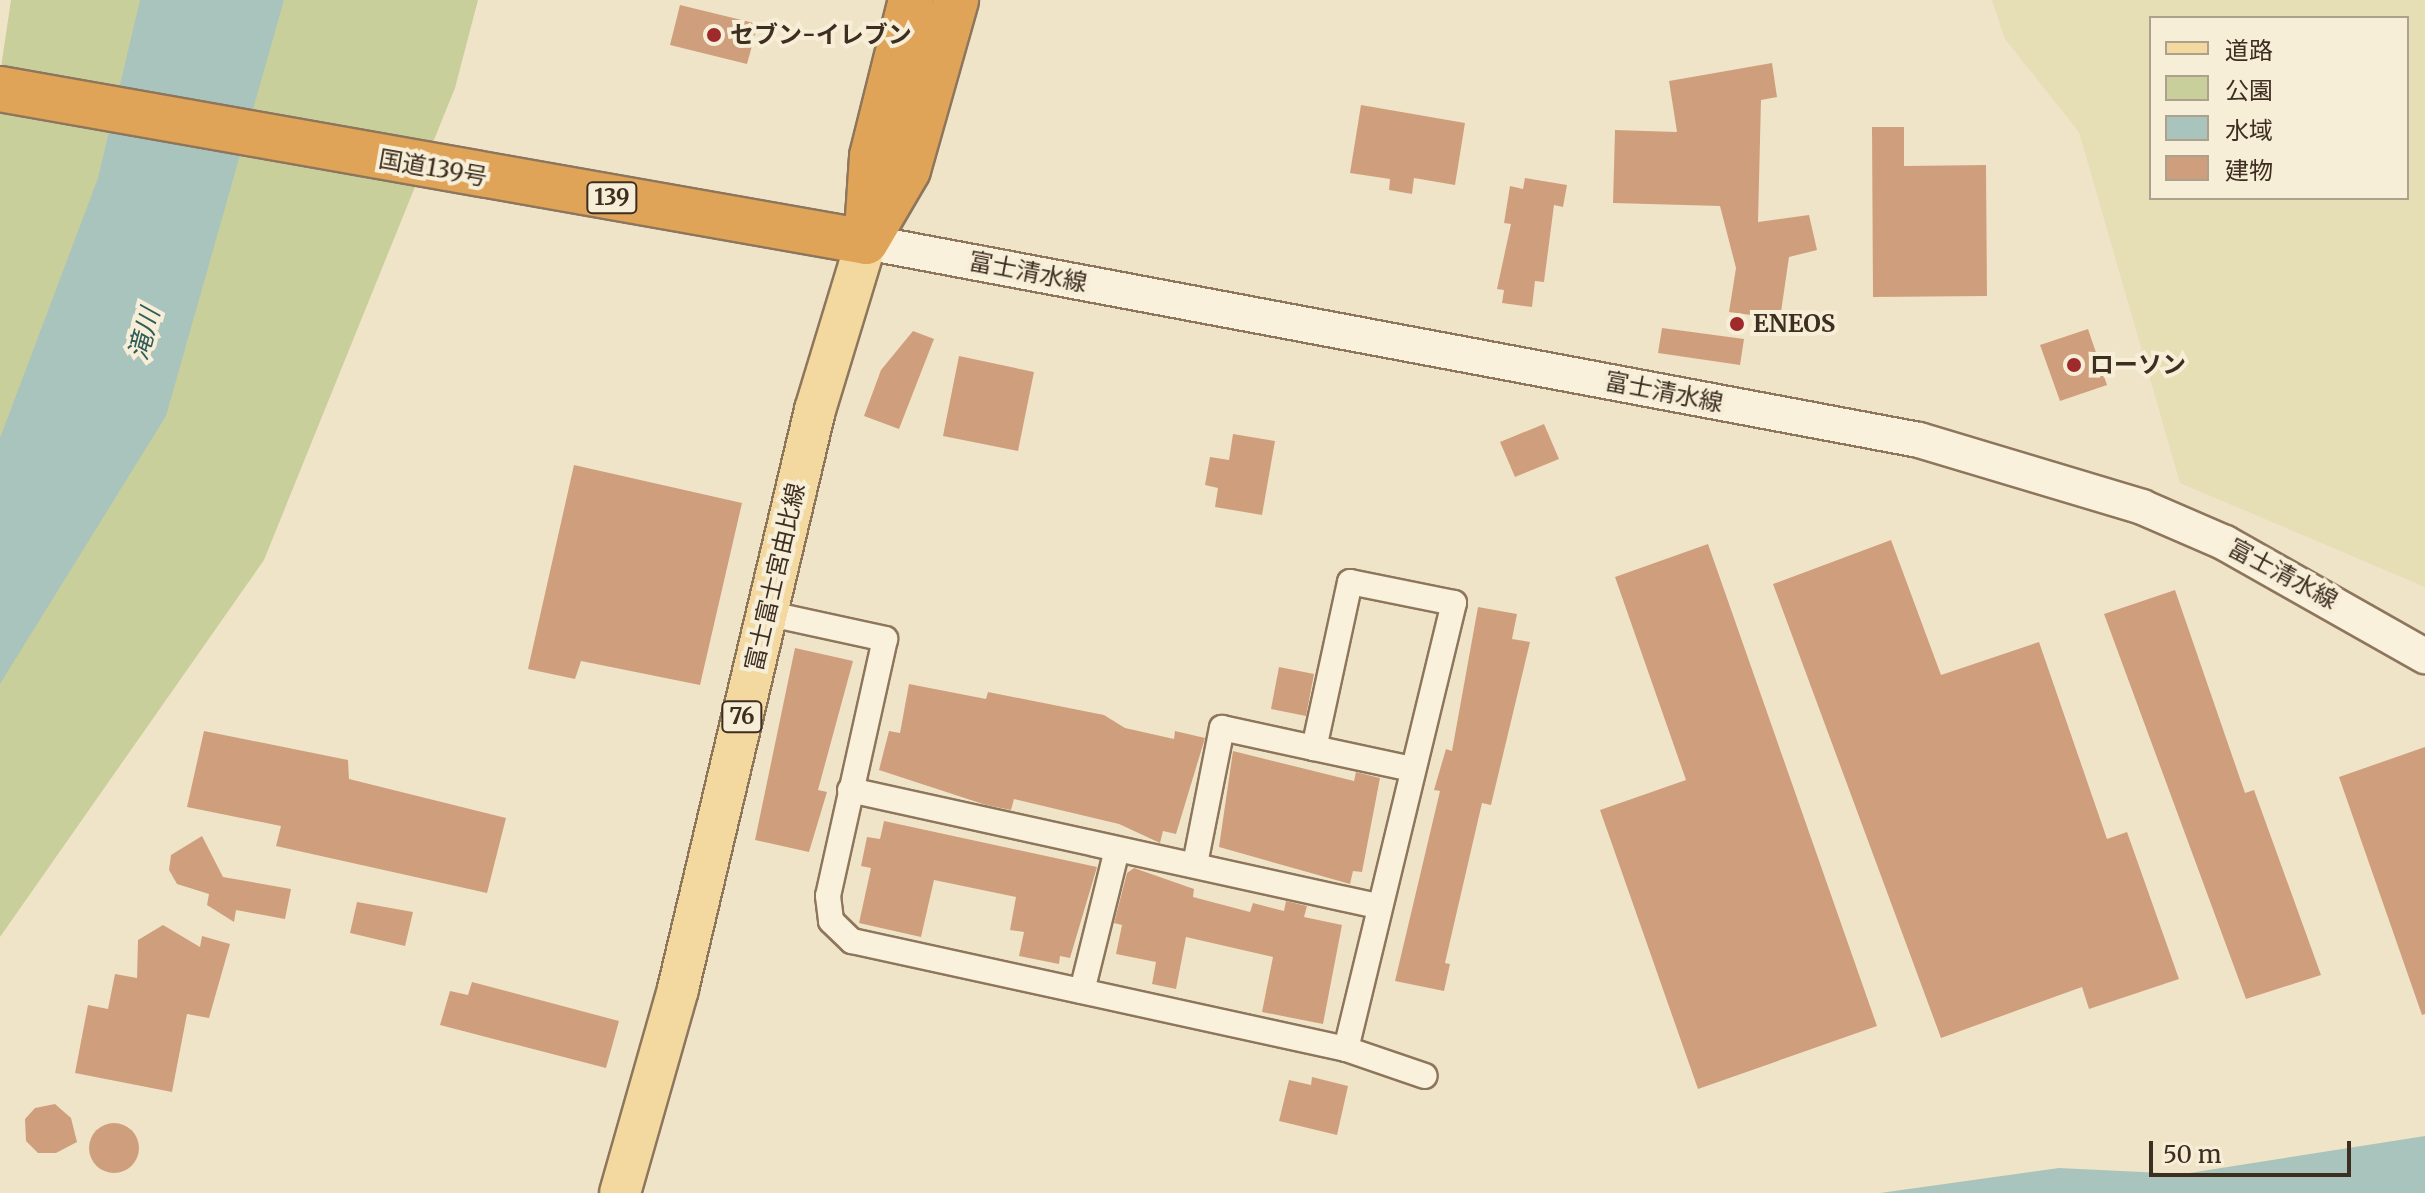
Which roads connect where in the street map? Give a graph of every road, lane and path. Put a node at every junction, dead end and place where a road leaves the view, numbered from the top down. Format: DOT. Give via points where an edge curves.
graph roads {
  1 [pos="911,0"];
  2 [pos="972,0"];
  3 [pos="951,19"];
  4 [pos="1,89"];
  5 [pos="866,242"];
  6 [pos="766,613"];
  7 [pos="2425,656"];
  8 [pos="1314,748"];
  9 [pos="1412,769"];
  10 [pos="850,790"];
  11 [pos="1117,850"];
  12 [pos="1195,864"];
  13 [pos="1377,906"];
  14 [pos="1082,991"];
  15 [pos="1346,1049"];
  16 [pos="1425,1076"];
  17 [pos="620,1193"];
  1 -- 5 [label="highway" via="872,156"];
  2 -- 3 [label="street"];
  3 -- 5 [label="highway" via="908,170"];
  4 -- 5 [label="highway, 国道139号 / 139"];
  5 -- 6 [label="main road, 富士富士宮由比線 / 76" via="815,410"];
  5 -- 7 [label="main road, 富士清水線" via="1919,440 2142,507 2225,543"];
  6 -- 10 [label="street" via="885,639"];
  6 -- 17 [label="main road, 富士富士宮由比線 / 76" via="678,989"];
  8 -- 9 [label="street"];
  8 -- 9 [label="street" via="1350,582 1454,603"];
  8 -- 12 [label="street" via="1222,728"];
  9 -- 13 [label="street"];
  10 -- 11 [label="street"];
  10 -- 14 [label="street" via="828,896 831,921 852,941"];
  11 -- 12 [label="street"];
  11 -- 14 [label="street"];
  12 -- 13 [label="street"];
  13 -- 15 [label="street"];
  14 -- 15 [label="street"];
  15 -- 16 [label="street"];
}
